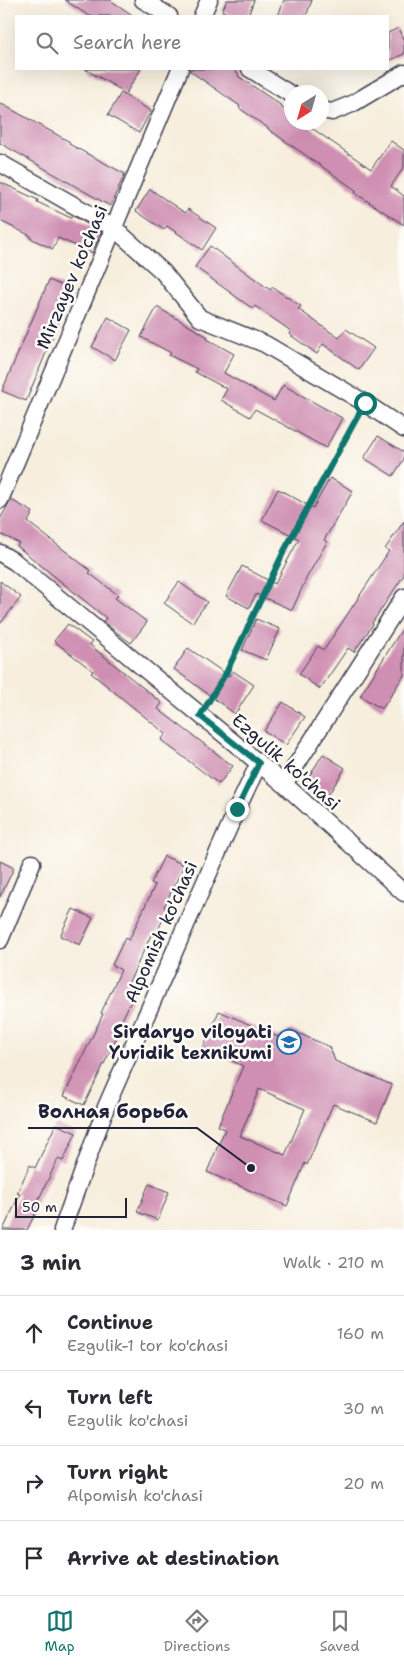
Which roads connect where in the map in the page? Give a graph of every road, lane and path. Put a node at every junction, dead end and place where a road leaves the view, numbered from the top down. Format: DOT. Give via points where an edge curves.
graph roads {
  1 [pos="143,0"];
  2 [pos="209,0"];
  3 [pos="167,15"];
  4 [pos="202,15"];
  5 [pos="180,70"];
  6 [pos="252,70"];
  7 [pos="404,73"];
  8 [pos="284,90"];
  9 [pos="329,111"];
  10 [pos="0,163"];
  11 [pos="114,228"];
  12 [pos="365,403"];
  13 [pos="404,429"];
  14 [pos="0,500"];
  15 [pos="0,553"];
  16 [pos="404,597"];
  17 [pos="200,716"];
  18 [pos="259,763"];
  19 [pos="284,784"];
  20 [pos="32,863"];
  21 [pos="404,892"];
  22 [pos="0,940"];
  23 [pos="62,1230"];
  1 -- 3 [label="street"];
  2 -- 4 [label="street"];
  5 -- 11 [label="street, Mirzayev ko'chasi"];
  6 -- 8 [label="street"];
  7 -- 9 [label="street" via="352,104"];
  10 -- 11 [label="street"];
  11 -- 12 [label="street" via="163,272 200,318 265,344"];
  11 -- 14 [label="street, Mirzayev ko'chasi"];
  12 -- 13 [label="street"];
  12 -- 17 [label="path" via="284,551 226,673"];
  15 -- 17 [label="street, Ezgulik ko'chasi"];
  16 -- 19 [label="street"];
  17 -- 18 [label="street, Ezgulik ko'chasi"];
  18 -- 19 [label="street, Ezgulik ko'chasi"];
  18 -- 23 [label="street, Alpomish ko'chasi" via="106,1107"];
  19 -- 21 [label="street, Ezgulik ko'chasi"];
  20 -- 22 [label="street"];
}
